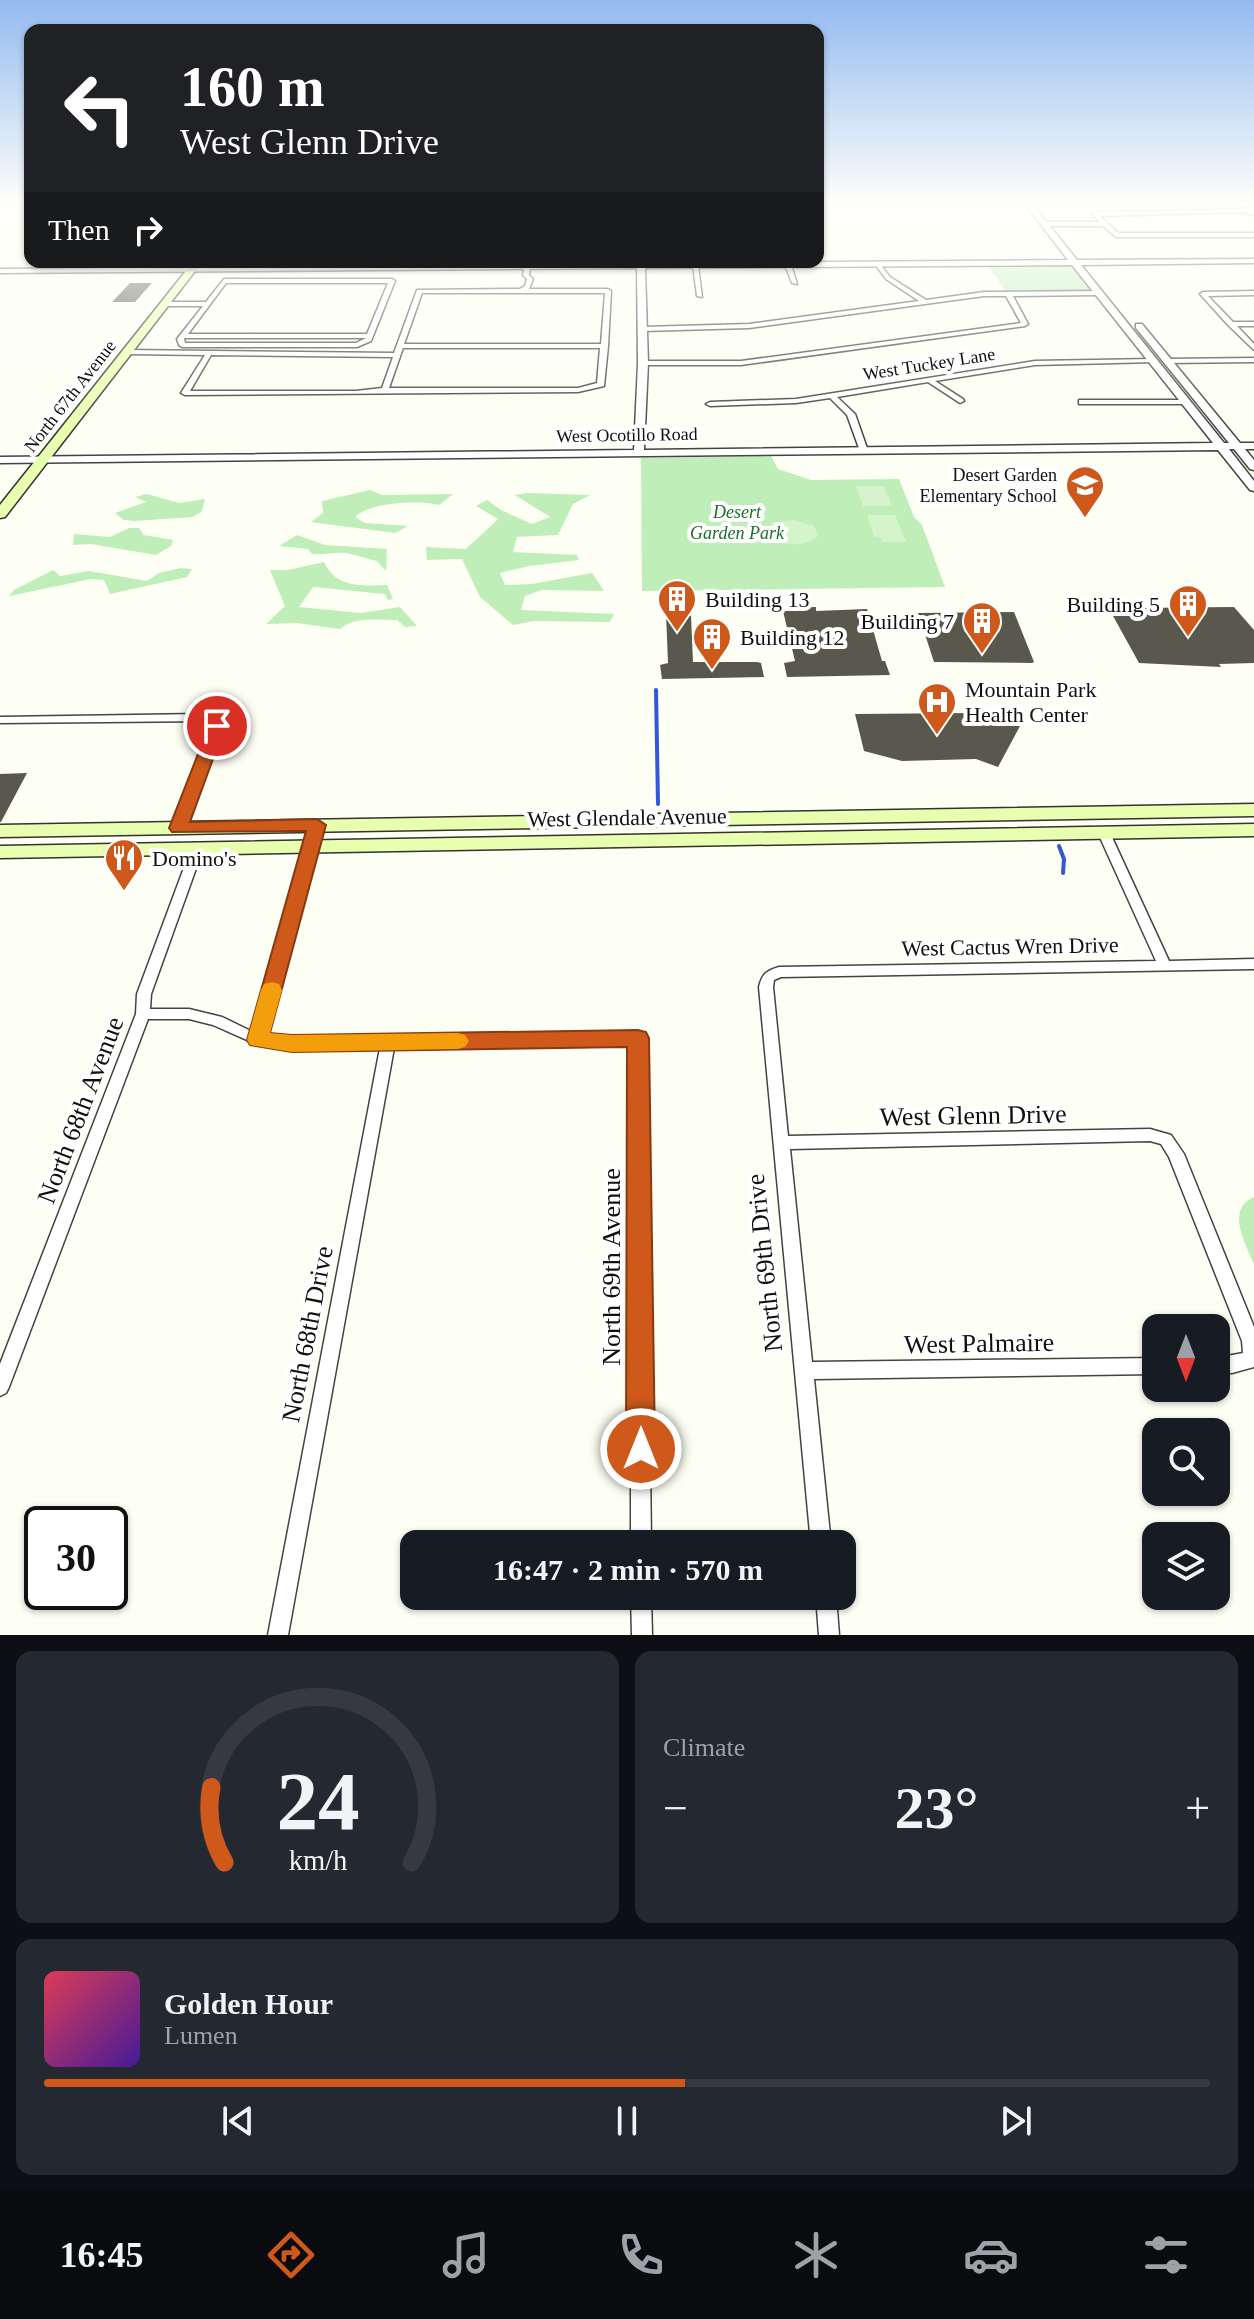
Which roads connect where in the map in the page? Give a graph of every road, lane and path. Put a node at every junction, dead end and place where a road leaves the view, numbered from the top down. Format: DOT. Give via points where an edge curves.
graph roads {
  1 [pos="183,280"];
  2 [pos="238,280"];
  3 [pos="386,280"];
  4 [pos="530,280"];
  5 [pos="642,280"];
  6 [pos="697,280"];
  7 [pos="892,280"];
  8 [pos="1088,280"];
  9 [pos="1101,280"];
  10 [pos="521,291"];
  11 [pos="1008,293"];
  12 [pos="1098,293"];
  13 [pos="1254,293"];
  14 [pos="700,296"];
  15 [pos="924,301"];
  16 [pos="165,304"];
  17 [pos="208,304"];
  18 [pos="1230,324"];
  19 [pos="1254,324"];
  20 [pos="643,329"];
  21 [pos="400,346"];
  22 [pos="605,346"];
  23 [pos="1254,348"];
  24 [pos="127,352"];
  25 [pos="208,355"];
  26 [pos="397,355"];
  27 [pos="1254,360"];
  28 [pos="1153,361"];
  29 [pos="1167,361"];
  30 [pos="643,363"];
  31 [pos="929,380"];
  32 [pos="385,390"];
  33 [pos="831,395"];
  34 [pos="960,401"];
  35 [pos="1082,402"];
  36 [pos="1186,402"];
  37 [pos="710,404"];
  38 [pos="1254,446"];
  39 [pos="1221,447"];
  40 [pos="1237,447"];
  41 [pos="864,451"];
  42 [pos="639,453"];
  43 [pos="0,460"];
  44 [pos="42,460"];
  45 [pos="1254,467"];
  46 [pos="1254,488"];
  47 [pos="0,514"];
  48 [pos="0,720"];
  49 [pos="1254,810"];
  50 [pos="844,817"];
  51 [pos="317,825"];
  52 [pos="179,828"];
  53 [pos="1254,830"];
  54 [pos="0,831"];
  55 [pos="1104,833"];
  56 [pos="849,837"];
  57 [pos="311,847"];
  58 [pos="197,849"];
  59 [pos="76,850"];
  60 [pos="0,852"];
  61 [pos="1254,964"];
  62 [pos="1165,966"];
  63 [pos="768,977"];
  64 [pos="143,1014"];
  65 [pos="258,1040"];
  66 [pos="388,1042"];
  67 [pos="780,1143"];
  68 [pos="1253,1359"];
  69 [pos="1230,1365"];
  70 [pos="1142,1366"];
  71 [pos="803,1371"];
  72 [pos="0,1387"];
  73 [pos="641,1530"];
  74 [pos="820,1530"];
  75 [pos="641,1610"];
  76 [pos="827,1610"];
  77 [pos="278,1635"];
  78 [pos="642,1635"];
  79 [pos="829,1635"];
  1 -- 16 [label="main road, North 67th Avenue"];
  2 -- 17 [label="street" via="224,281"];
  3 -- 17 [label="street" via="392,281 370,336 182,336"];
  4 -- 10 [label="street"];
  5 -- 20 [label="street"];
  6 -- 14 [label="street"];
  7 -- 15 [label="street"];
  8 -- 12 [label="street"];
  9 -- 29 [label="street"];
  10 -- 21 [label="street" via="419,291"];
  10 -- 22 [label="street" via="608,291"];
  11 -- 12 [label="street"];
  11 -- 15 [label="street"];
  11 -- 30 [label="street" via="1025,324 741,363"];
  12 -- 28 [label="street"];
  13 -- 18 [label="street" via="1203,294"];
  15 -- 20 [label="street" via="749,326"];
  16 -- 17 [label="street"];
  16 -- 24 [label="main road, North 67th Avenue"];
  18 -- 19 [label="street"];
  18 -- 23 [label="street"];
  20 -- 30 [label="street"];
  21 -- 22 [label="street"];
  21 -- 26 [label="street"];
  22 -- 32 [label="street" via="603,379 595,388"];
  24 -- 25 [label="street"];
  24 -- 44 [label="main road, North 67th Avenue"];
  25 -- 26 [label="street"];
  25 -- 32 [label="street" via="185,393"];
  26 -- 32 [label="street"];
  27 -- 29 [label="street"];
  28 -- 31 [label="street, West Tuckey Lane" via="1045,362"];
  28 -- 36 [label="street"];
  29 -- 40 [label="street"];
  30 -- 42 [label="street"];
  31 -- 33 [label="street, West Tuckey Lane"];
  31 -- 34 [label="street"];
  33 -- 37 [label="street, West Tuckey Lane" via="778,403"];
  33 -- 41 [label="street" via="851,414"];
  35 -- 36 [label="street"];
  36 -- 39 [label="street"];
  38 -- 40 [label="street, West Ocotillo Road"];
  39 -- 40 [label="street, West Ocotillo Road"];
  39 -- 41 [label="street, West Ocotillo Road"];
  39 -- 46 [label="street"];
  40 -- 45 [label="street"];
  41 -- 42 [label="street, West Ocotillo Road"];
  42 -- 44 [label="street, West Ocotillo Road"];
  43 -- 44 [label="street, West Ocotillo Road"];
  44 -- 47 [label="main road, North 67th Avenue"];
  48 -- 52 [label="street" via="215,719 214,735"];
  49 -- 50 [label="main road, West Glendale Avenue"];
  50 -- 51 [label="main road, West Glendale Avenue"];
  50 -- 56 [label="main road"];
  51 -- 52 [label="main road, West Glendale Avenue"];
  51 -- 57 [label="street"];
  52 -- 54 [label="main road, West Glendale Avenue"];
  52 -- 59 [label="main road" via="138,837 87,838"];
  53 -- 55 [label="main road, West Glendale Avenue"];
  55 -- 56 [label="main road, West Glendale Avenue"];
  55 -- 62 [label="street"];
  56 -- 57 [label="main road, West Glendale Avenue"];
  57 -- 58 [label="main road, West Glendale Avenue"];
  57 -- 65 [label="street"];
  58 -- 59 [label="main road, West Glendale Avenue"];
  58 -- 64 [label="street, North 68th Avenue" via="144,994"];
  59 -- 60 [label="main road, West Glendale Avenue"];
  61 -- 62 [label="street, West Cactus Wren Drive"];
  62 -- 63 [label="street, West Cactus Wren Drive" via="779,972"];
  63 -- 67 [label="street, North 69th Drive"];
  64 -- 65 [label="street" via="189,1014"];
  64 -- 72 [label="street, North 68th Avenue"];
  65 -- 66 [label="street"];
  66 -- 73 [label="street, North 69th Avenue" via="638,1038"];
  66 -- 77 [label="street, North 68th Drive"];
  67 -- 68 [label="street, West Glenn Drive" via="1150,1135 1166,1139 1251,1341"];
  67 -- 71 [label="street, North 69th Drive"];
  68 -- 69 [label="street"];
  70 -- 71 [label="street, West Palmaire"];
  71 -- 74 [label="street, North 69th Drive"];
  75 -- 78 [label="street"];
  76 -- 79 [label="street"];
}
